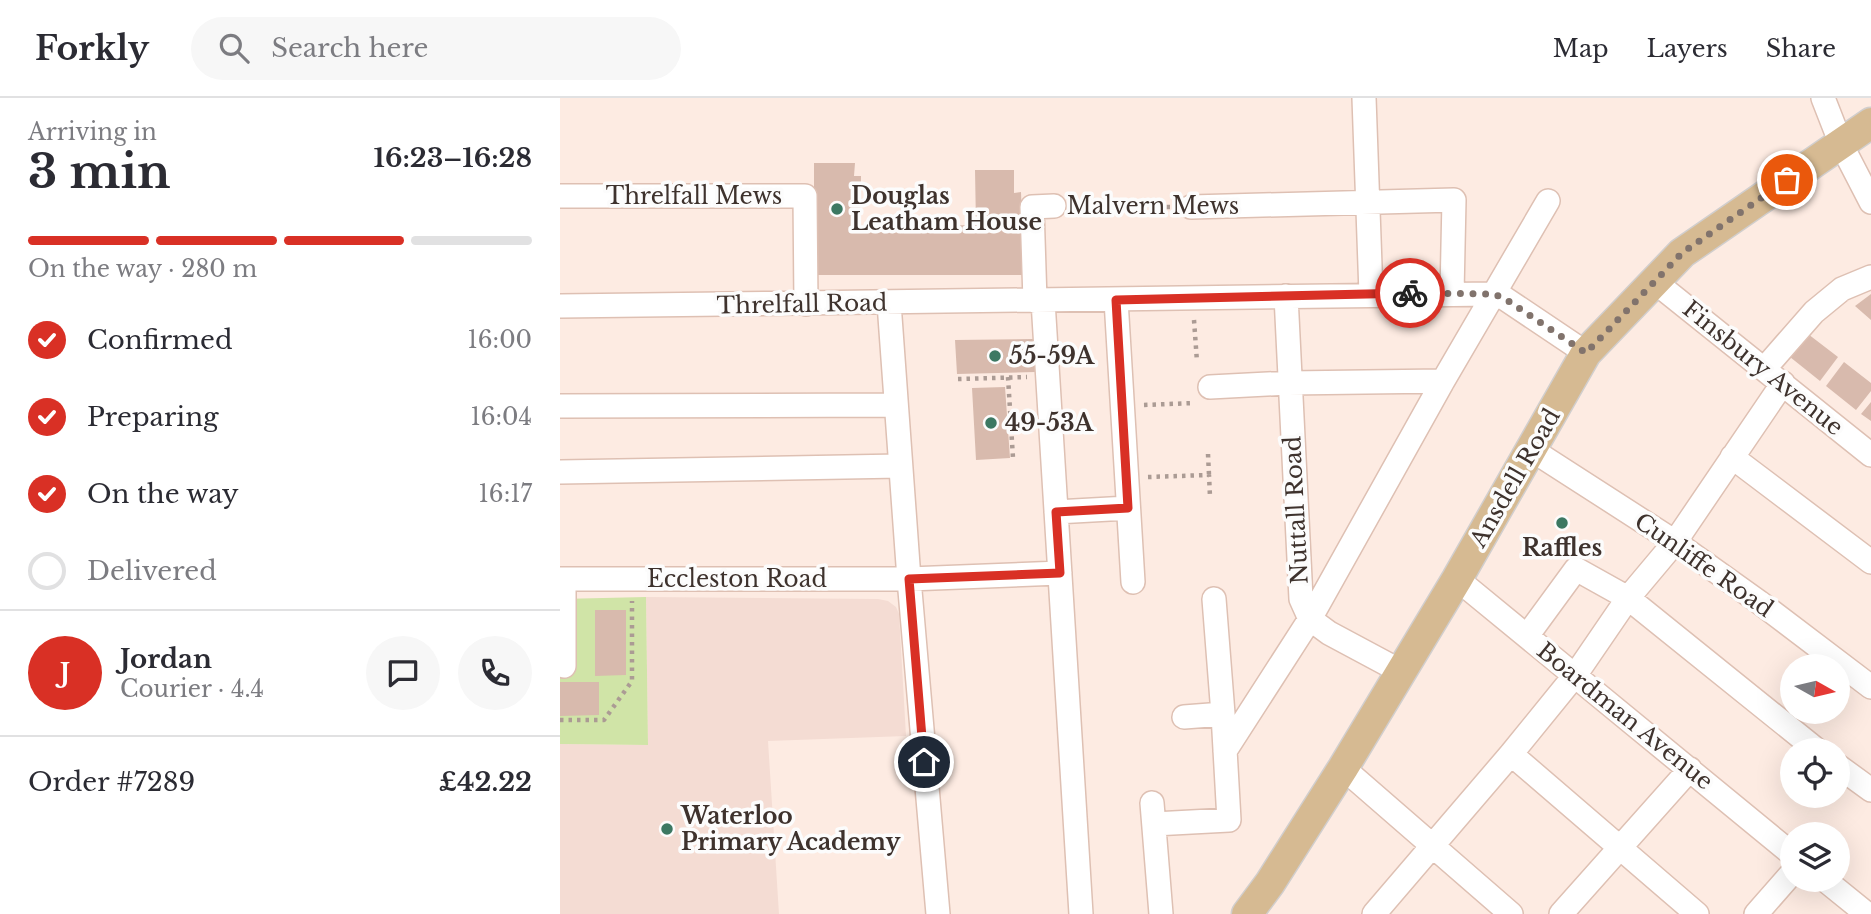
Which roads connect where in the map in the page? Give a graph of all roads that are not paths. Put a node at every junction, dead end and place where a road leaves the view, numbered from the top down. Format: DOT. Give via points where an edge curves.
graph roads {
  1 [pos="1364,98"];
  2 [pos="1823,98"];
  3 [pos="1871,123"];
  4 [pos="1841,144"];
  5 [pos="560,196"];
  6 [pos="1548,201"];
  7 [pos="1871,202"];
  8 [pos="1368,203"];
  9 [pos="1054,206"];
  10 [pos="1191,207"];
  11 [pos="1871,277"];
  12 [pos="1655,282"];
  13 [pos="1452,293"];
  14 [pos="1371,294"];
  15 [pos="1493,294"];
  16 [pos="1286,296"];
  17 [pos="1116,300"];
  18 [pos="1039,301"];
  19 [pos="806,303"];
  20 [pos="889,303"];
  21 [pos="560,306"];
  22 [pos="1586,353"];
  23 [pos="1765,368"];
  24 [pos="1443,381"];
  25 [pos="1289,383"];
  26 [pos="1783,383"];
  27 [pos="1206,394"];
  28 [pos="896,405"];
  29 [pos="560,406"];
  30 [pos="1532,450"];
  31 [pos="1871,455"];
  32 [pos="1732,457"];
  33 [pos="900,466"];
  34 [pos="560,471"];
  35 [pos="1128,508"];
  36 [pos="1056,512"];
  37 [pos="1675,542"];
  38 [pos="1871,562"];
  39 [pos="1060,573"];
  40 [pos="562,579"];
  41 [pos="909,579"];
  42 [pos="1457,579"];
  43 [pos="1133,582"];
  44 [pos="1628,598"];
  45 [pos="1214,599"];
  46 [pos="1310,619"];
  47 [pos="1527,636"];
  48 [pos="564,666"];
  49 [pos="1400,671"];
  50 [pos="1576,674"];
  51 [pos="1871,687"];
  52 [pos="1223,714"];
  53 [pos="1184,717"];
  54 [pos="1802,738"];
  55 [pos="1225,751"];
  56 [pos="1511,754"];
  57 [pos="1343,768"];
  58 [pos="1690,769"];
  59 [pos="1850,775"];
  60 [pos="1871,790"];
  61 [pos="1780,844"];
  62 [pos="1433,845"];
  63 [pos="1620,848"];
  64 [pos="1780,887"];
  65 [pos="1840,892"];
  66 [pos="938,914"];
  67 [pos="1081,914"];
  68 [pos="1149,914"];
  69 [pos="1161,914"];
  70 [pos="1247,914"];
  71 [pos="1374,914"];
  72 [pos="1511,914"];
  73 [pos="1561,914"];
  74 [pos="1697,914"];
  75 [pos="1756,914"];
  76 [pos="1867,914"];
  1 -- 8 [label="street"];
  2 -- 4 [label="street"];
  3 -- 4 [label="main road, Ansdell Road"];
  4 -- 7 [label="street"];
  4 -- 12 [label="main road, Ansdell Road" via="1682,253"];
  5 -- 19 [label="street, Threlfall Mews" via="805,195"];
  6 -- 15 [label="street"];
  8 -- 10 [label="street, Malvern Mews"];
  8 -- 13 [label="street, Malvern Mews" via="1454,200"];
  8 -- 14 [label="street"];
  9 -- 18 [label="street, Malvern Mews" via="1032,207"];
  11 -- 23 [label="street" via="1842,289 1814,312"];
  12 -- 22 [label="main road, Ansdell Road"];
  12 -- 23 [label="street, Finsbury Avenue"];
  13 -- 14 [label="street, Threlfall Road"];
  13 -- 15 [label="street, Threlfall Road"];
  14 -- 16 [label="street, Threlfall Road"];
  15 -- 22 [label="street, Threlfall Road"];
  15 -- 24 [label="street"];
  16 -- 17 [label="street, Threlfall Road"];
  16 -- 25 [label="street, Nuttall Road"];
  17 -- 18 [label="street, Threlfall Road"];
  17 -- 35 [label="street"];
  18 -- 20 [label="street, Threlfall Road"];
  18 -- 36 [label="street" via="1049,376"];
  19 -- 20 [label="street, Threlfall Road"];
  19 -- 21 [label="street, Threlfall Road"];
  20 -- 28 [label="street"];
  22 -- 30 [label="main road, Ansdell Road"];
  23 -- 26 [label="street, Finsbury Avenue"];
  24 -- 25 [label="street"];
  24 -- 46 [label="street"];
  25 -- 27 [label="street"];
  25 -- 46 [label="street, Nuttall Road" via="1301,599"];
  26 -- 31 [label="street, Finsbury Avenue"];
  26 -- 32 [label="street"];
  28 -- 29 [label="street"];
  28 -- 33 [label="street"];
  30 -- 37 [label="street, Cunliffe Road"];
  30 -- 42 [label="main road, Ansdell Road"];
  32 -- 37 [label="street"];
  32 -- 38 [label="street"];
  33 -- 34 [label="street"];
  33 -- 41 [label="street"];
  35 -- 36 [label="street"];
  35 -- 43 [label="street"];
  36 -- 39 [label="street"];
  37 -- 44 [label="street"];
  37 -- 51 [label="street, Cunliffe Road"];
  39 -- 41 [label="street, Eccleston Road"];
  39 -- 67 [label="street"];
  40 -- 41 [label="street, Eccleston Road"];
  40 -- 48 [label="street, Eccleston Road"];
  41 -- 66 [label="street"];
  42 -- 47 [label="street, Boardman Avenue"];
  42 -- 49 [label="main road, Ansdell Road"];
  44 -- 47 [label="street" via="1576,569"];
  44 -- 50 [label="street"];
  44 -- 54 [label="street"];
  45 -- 52 [label="street"];
  46 -- 49 [label="street"];
  46 -- 55 [label="street"];
  47 -- 50 [label="street, Boardman Avenue"];
  49 -- 57 [label="main road, Ansdell Road"];
  50 -- 56 [label="street"];
  50 -- 58 [label="street, Boardman Avenue"];
  52 -- 53 [label="street"];
  52 -- 55 [label="street"];
  55 -- 69 [label="street" via="1229,820 1153,814"];
  56 -- 62 [label="street"];
  56 -- 63 [label="street"];
  57 -- 62 [label="street"];
  57 -- 70 [label="main road, Ansdell Road"];
  58 -- 61 [label="street, Boardman Avenue"];
  58 -- 63 [label="street"];
  59 -- 60 [label="street"];
  62 -- 71 [label="street"];
  62 -- 72 [label="street"];
  63 -- 73 [label="street"];
  63 -- 74 [label="street"];
  64 -- 75 [label="street"];
  65 -- 76 [label="street"];
  68 -- 69 [label="street"];
}
